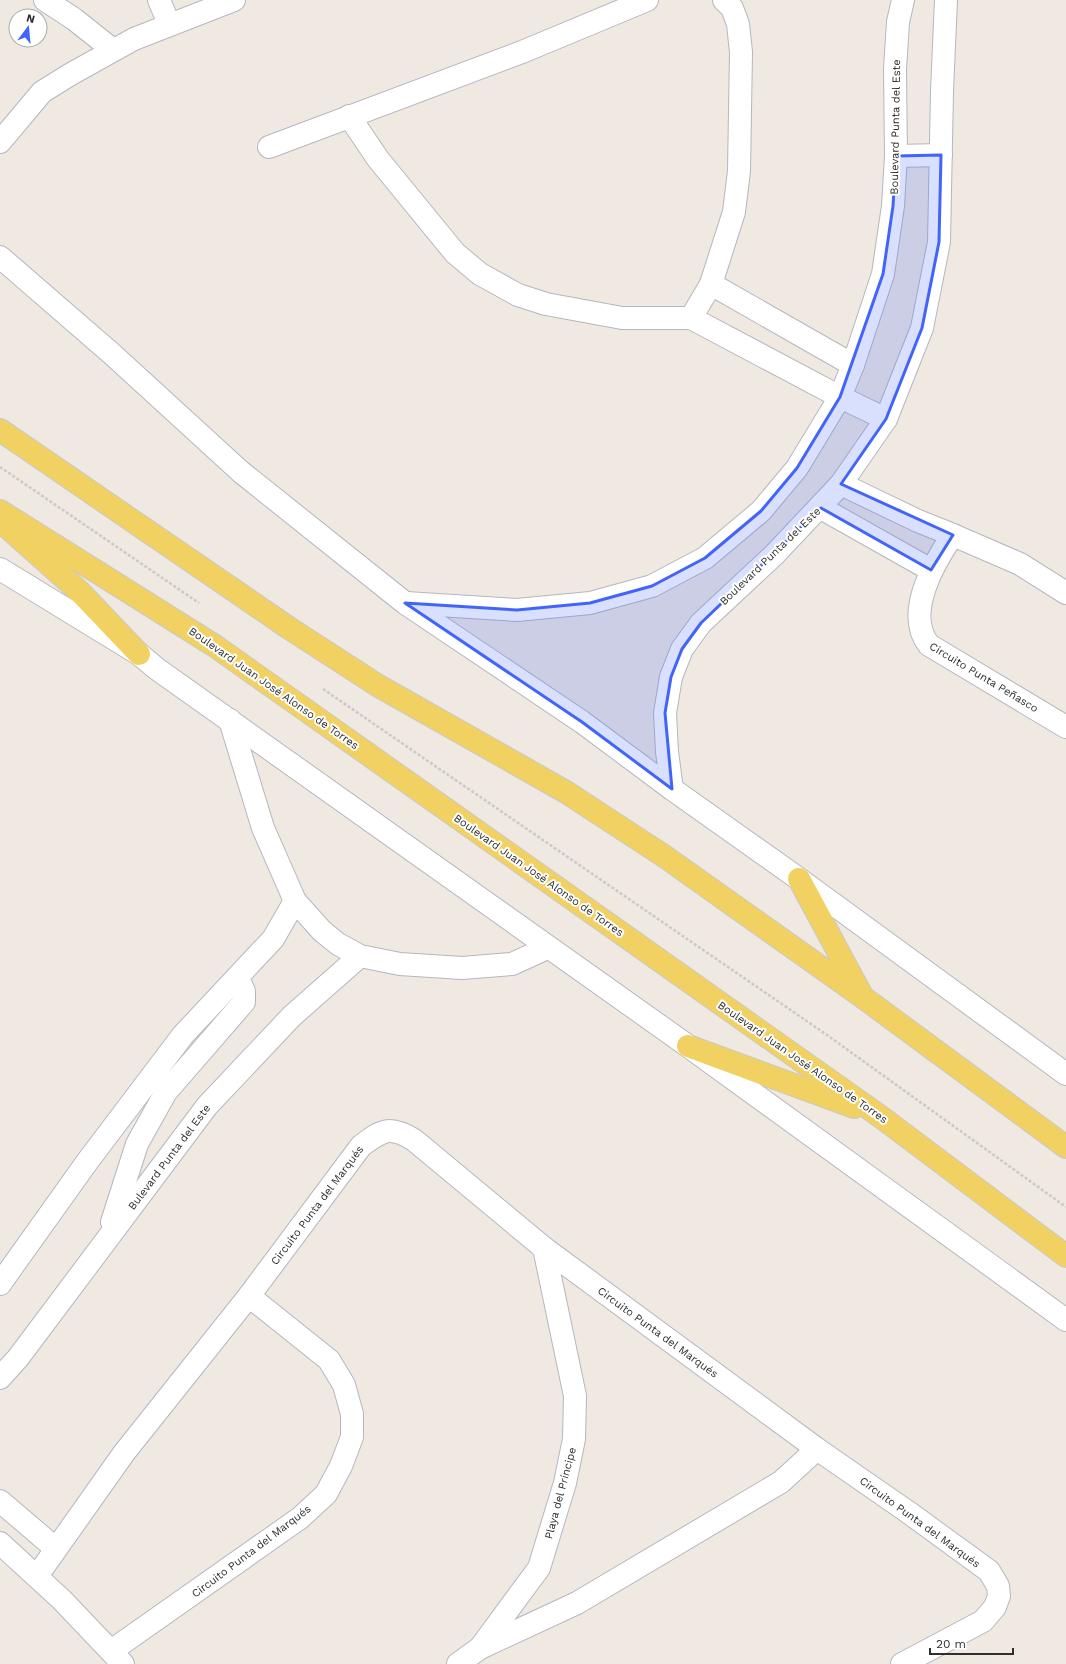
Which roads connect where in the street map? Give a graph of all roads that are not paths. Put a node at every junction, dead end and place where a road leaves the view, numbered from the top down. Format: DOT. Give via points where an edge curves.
graph roads {
  1 [pos="45,0"];
  2 [pos="159,0"];
  3 [pos="234,0"];
  4 [pos="647,0"];
  5 [pos="724,0"];
  6 [pos="903,0"];
  7 [pos="946,0"];
  8 [pos="169,24"];
  9 [pos="113,50"];
  10 [pos="349,116"];
  11 [pos="0,142"];
  12 [pos="269,147"];
  13 [pos="941,155"];
  14 [pos="896,156"];
  15 [pos="0,257"];
  16 [pos="711,284"];
  17 [pos="691,318"];
  18 [pos="853,365"];
  19 [pos="840,397"];
  20 [pos="886,419"];
  21 [pos="0,430"];
  22 [pos="841,484"];
  23 [pos="821,508"];
  24 [pos="0,511"];
  25 [pos="0,520"];
  26 [pos="953,534"];
  27 [pos="0,569"];
  28 [pos="931,570"];
  29 [pos="1066,593"];
  30 [pos="405,603"];
  31 [pos="139,654"];
  32 [pos="230,720"];
  33 [pos="1066,727"];
  34 [pos="672,789"];
  35 [pos="799,879"];
  36 [pos="295,901"];
  37 [pos="547,948"];
  38 [pos="360,956"];
  39 [pos="238,978"];
  40 [pos="864,998"];
  41 [pos="688,1046"];
  42 [pos="1066,1074"];
  43 [pos="881,1117"];
  44 [pos="1066,1147"];
  45 [pos="108,1237"];
  46 [pos="544,1248"];
  47 [pos="1066,1256"];
  48 [pos="0,1284"];
  49 [pos="249,1296"];
  50 [pos="1066,1320"];
  51 [pos="0,1378"];
  52 [pos="817,1449"];
  53 [pos="0,1501"];
  54 [pos="0,1543"];
  55 [pos="55,1548"];
  56 [pos="37,1576"];
  57 [pos="480,1648"];
  58 [pos="117,1658"];
  59 [pos="458,1664"];
  60 [pos="902,1664"];
  1 -- 9 [label="street"];
  2 -- 8 [label="street"];
  3 -- 8 [label="street"];
  4 -- 10 [label="street" via="522,52"];
  5 -- 16 [label="street" via="732,8 738,24 741,52 739,171 734,212"];
  6 -- 14 [label="street, Boulevard Punta del Este" via="898,22 895,69"];
  7 -- 13 [label="street, Boulevard Punta del Este"];
  8 -- 9 [label="street"];
  9 -- 11 [label="street" via="42,92"];
  10 -- 12 [label="street"];
  10 -- 17 [label="street" via="378,159 450,247 480,274 518,294 546,304 622,318"];
  13 -- 14 [label="street"];
  13 -- 20 [label="street, Boulevard Punta del Este" via="940,242 922,328"];
  14 -- 18 [label="street, Boulevard Punta del Este" via="893,206 883,274"];
  15 -- 30 [label="street" via="112,354 241,472"];
  16 -- 17 [label="street"];
  16 -- 18 [label="street"];
  17 -- 19 [label="street"];
  18 -- 19 [label="street, Boulevard Punta del Este"];
  19 -- 20 [label="street"];
  19 -- 30 [label="street, Boulevard Punta del Este" via="797,468 761,511 705,558 652,586 590,603 517,610"];
  20 -- 22 [label="street, Boulevard Punta del Este"];
  21 -- 40 [label="main road" via="283,624 365,677 566,792 664,856"];
  22 -- 23 [label="street, Boulevard Punta del Este"];
  22 -- 26 [label="street" via="918,521"];
  23 -- 28 [label="street"];
  23 -- 34 [label="street, Boulevard Punta del Este" via="701,623 682,649 671,677 665,713"];
  24 -- 43 [label="main road, Boulevard Juan José Alonso de Torres" via="215,646"];
  25 -- 31 [label="main road" via="80,592"];
  26 -- 28 [label="street, Circuito Punta Peñasco"];
  26 -- 29 [label="street" via="1020,564"];
  27 -- 31 [label="street"];
  28 -- 33 [label="street, Circuito Punta Peñasco" via="918,620 922,636 929,645"];
  30 -- 34 [label="street" via="582,722"];
  31 -- 32 [label="street"];
  32 -- 36 [label="street" via="263,828"];
  32 -- 37 [label="street"];
  34 -- 35 [label="street"];
  35 -- 40 [label="main road"];
  35 -- 42 [label="street"];
  36 -- 38 [label="street" via="322,931 338,944"];
  36 -- 39 [label="street" via="273,939"];
  37 -- 38 [label="street" via="512,964 462,968 400,964"];
  37 -- 41 [label="street"];
  38 -- 45 [label="street, Bulevard Punta del Este" via="292,1016 207,1106"];
  39 -- 45 [label="street" via="244,991 244,1002 166,1092 137,1144"];
  39 -- 48 [label="street" via="183,1035 87,1162"];
  40 -- 44 [label="main road"];
  41 -- 43 [label="main road"];
  41 -- 50 [label="street"];
  43 -- 47 [label="main road, Boulevard Juan José Alonso de Torres"];
  45 -- 51 [label="street, Bulevard Punta del Este" via="18,1358"];
  46 -- 49 [label="street, Circuito Punta del Marqués" via="414,1140 389,1130 381,1132 361,1146"];
  46 -- 52 [label="street, Circuito Punta del Marqués"];
  46 -- 57 [label="street, Playa del Príncipe" via="575,1396 574,1439 539,1568"];
  49 -- 55 [label="street, Circuito Punta del Marqués" via="124,1453"];
  49 -- 58 [label="street, Circuito Punta del Marqués" via="329,1360 344,1385 352,1414 352,1437 341,1466 326,1494 300,1518"];
  52 -- 57 [label="street, Playa del Príncipe" via="781,1482 584,1599"];
  52 -- 60 [label="street, Circuito Punta del Marqués" via="989,1571 998,1586 999,1596 995,1607 983,1621"];
  53 -- 55 [label="street"];
  54 -- 56 [label="street, Circuito Punta del Marqués"];
  55 -- 56 [label="street, Circuito Punta del Marqués"];
  56 -- 58 [label="street, Circuito Punta del Marqués"];
  57 -- 59 [label="street, Playa del Príncipe"];
}
